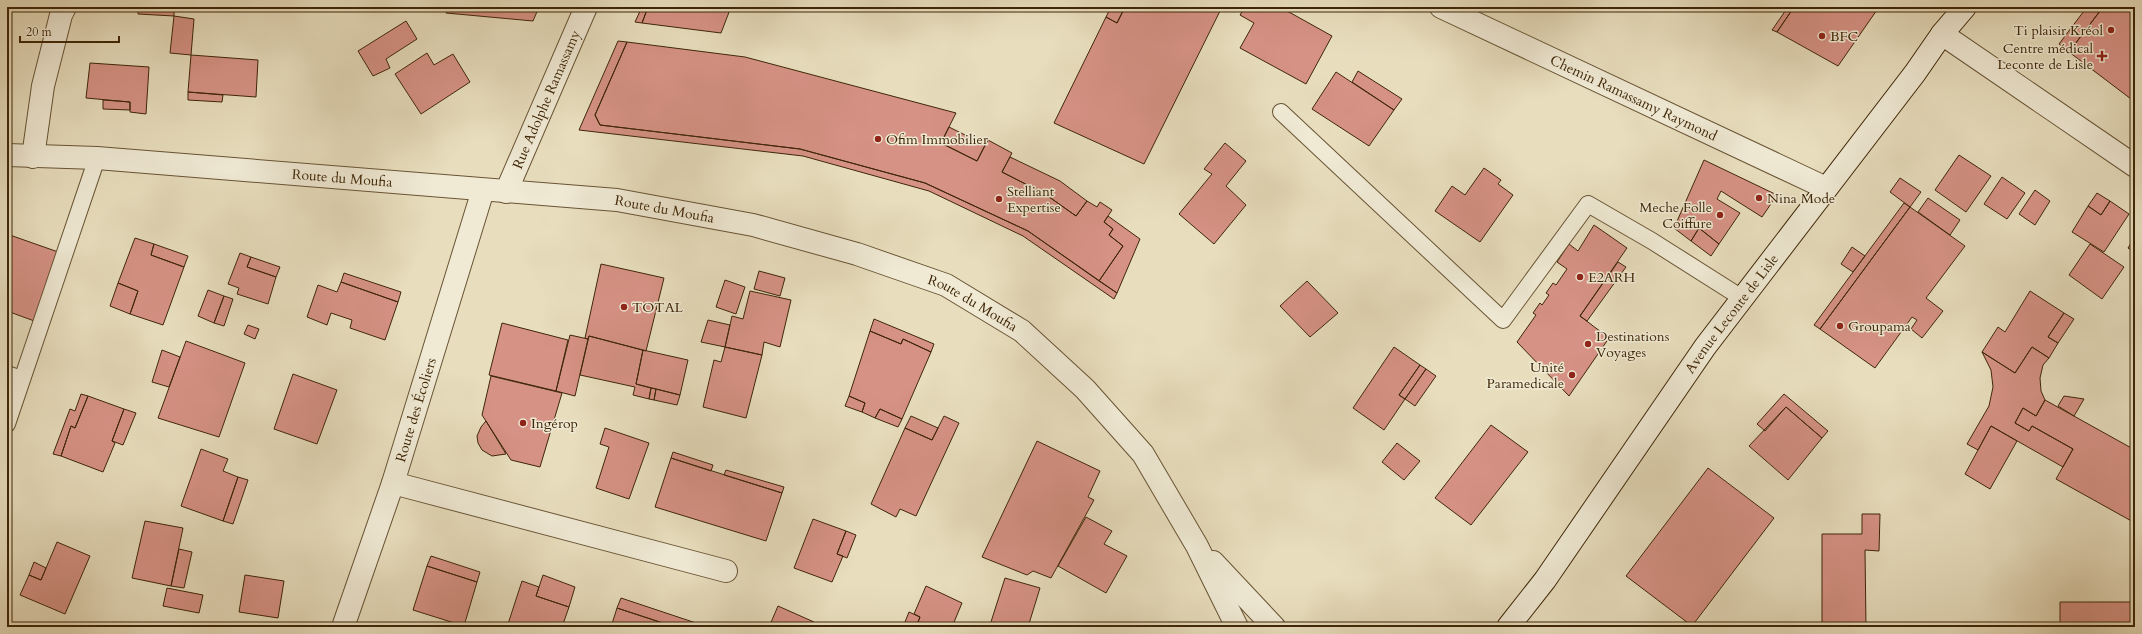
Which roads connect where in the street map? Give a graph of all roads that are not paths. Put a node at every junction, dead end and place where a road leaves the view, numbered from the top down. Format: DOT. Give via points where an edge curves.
graph roads {
  1 [pos="64,7"];
  2 [pos="586,7"];
  3 [pos="1441,7"];
  4 [pos="1965,7"];
  5 [pos="1942,34"];
  6 [pos="1281,112"];
  7 [pos="7,155"];
  8 [pos="33,157"];
  9 [pos="97,158"];
  10 [pos="2135,166"];
  11 [pos="1826,188"];
  12 [pos="483,190"];
  13 [pos="506,192"];
  14 [pos="1742,298"];
  15 [pos="7,374"];
  16 [pos="22,379"];
  17 [pos="7,424"];
  18 [pos="393,484"];
  19 [pos="1198,546"];
  20 [pos="726,571"];
  21 [pos="343,627"];
  22 [pos="1237,627"];
  23 [pos="1274,627"];
  24 [pos="1508,627"];
  1 -- 8 [label="street" via="43,86"];
  2 -- 13 [label="street, Rue Adolphe Ramassamy"];
  3 -- 11 [label="street, Chemin Ramassamy Raymond"];
  4 -- 5 [label="street, Avenue Leconte de Lisle"];
  5 -- 10 [label="street"];
  5 -- 11 [label="street, Avenue Leconte de Lisle"];
  6 -- 14 [label="lane" via="1503,320 1588,204 1652,240"];
  7 -- 8 [label="street, Route du Moufia"];
  8 -- 9 [label="street, Route du Moufia"];
  9 -- 12 [label="street, Route du Moufia"];
  9 -- 16 [label="lane"];
  11 -- 14 [label="street, Avenue Leconte de Lisle"];
  12 -- 13 [label="street, Route du Moufia"];
  12 -- 18 [label="street, Route des Écoliers"];
  13 -- 19 [label="street, Route du Moufia" via="617,200 753,226 858,254 946,285 1022,331 1085,389 1143,454"];
  14 -- 24 [label="street, Avenue Leconte de Lisle" via="1705,347 1545,580"];
  15 -- 16 [label="lane"];
  16 -- 17 [label="lane"];
  18 -- 20 [label="street"];
  18 -- 21 [label="street, Route des Écoliers"];
  19 -- 22 [label="street, Route du Moufia"];
  19 -- 23 [label="street, Route du Moufia"];
}
